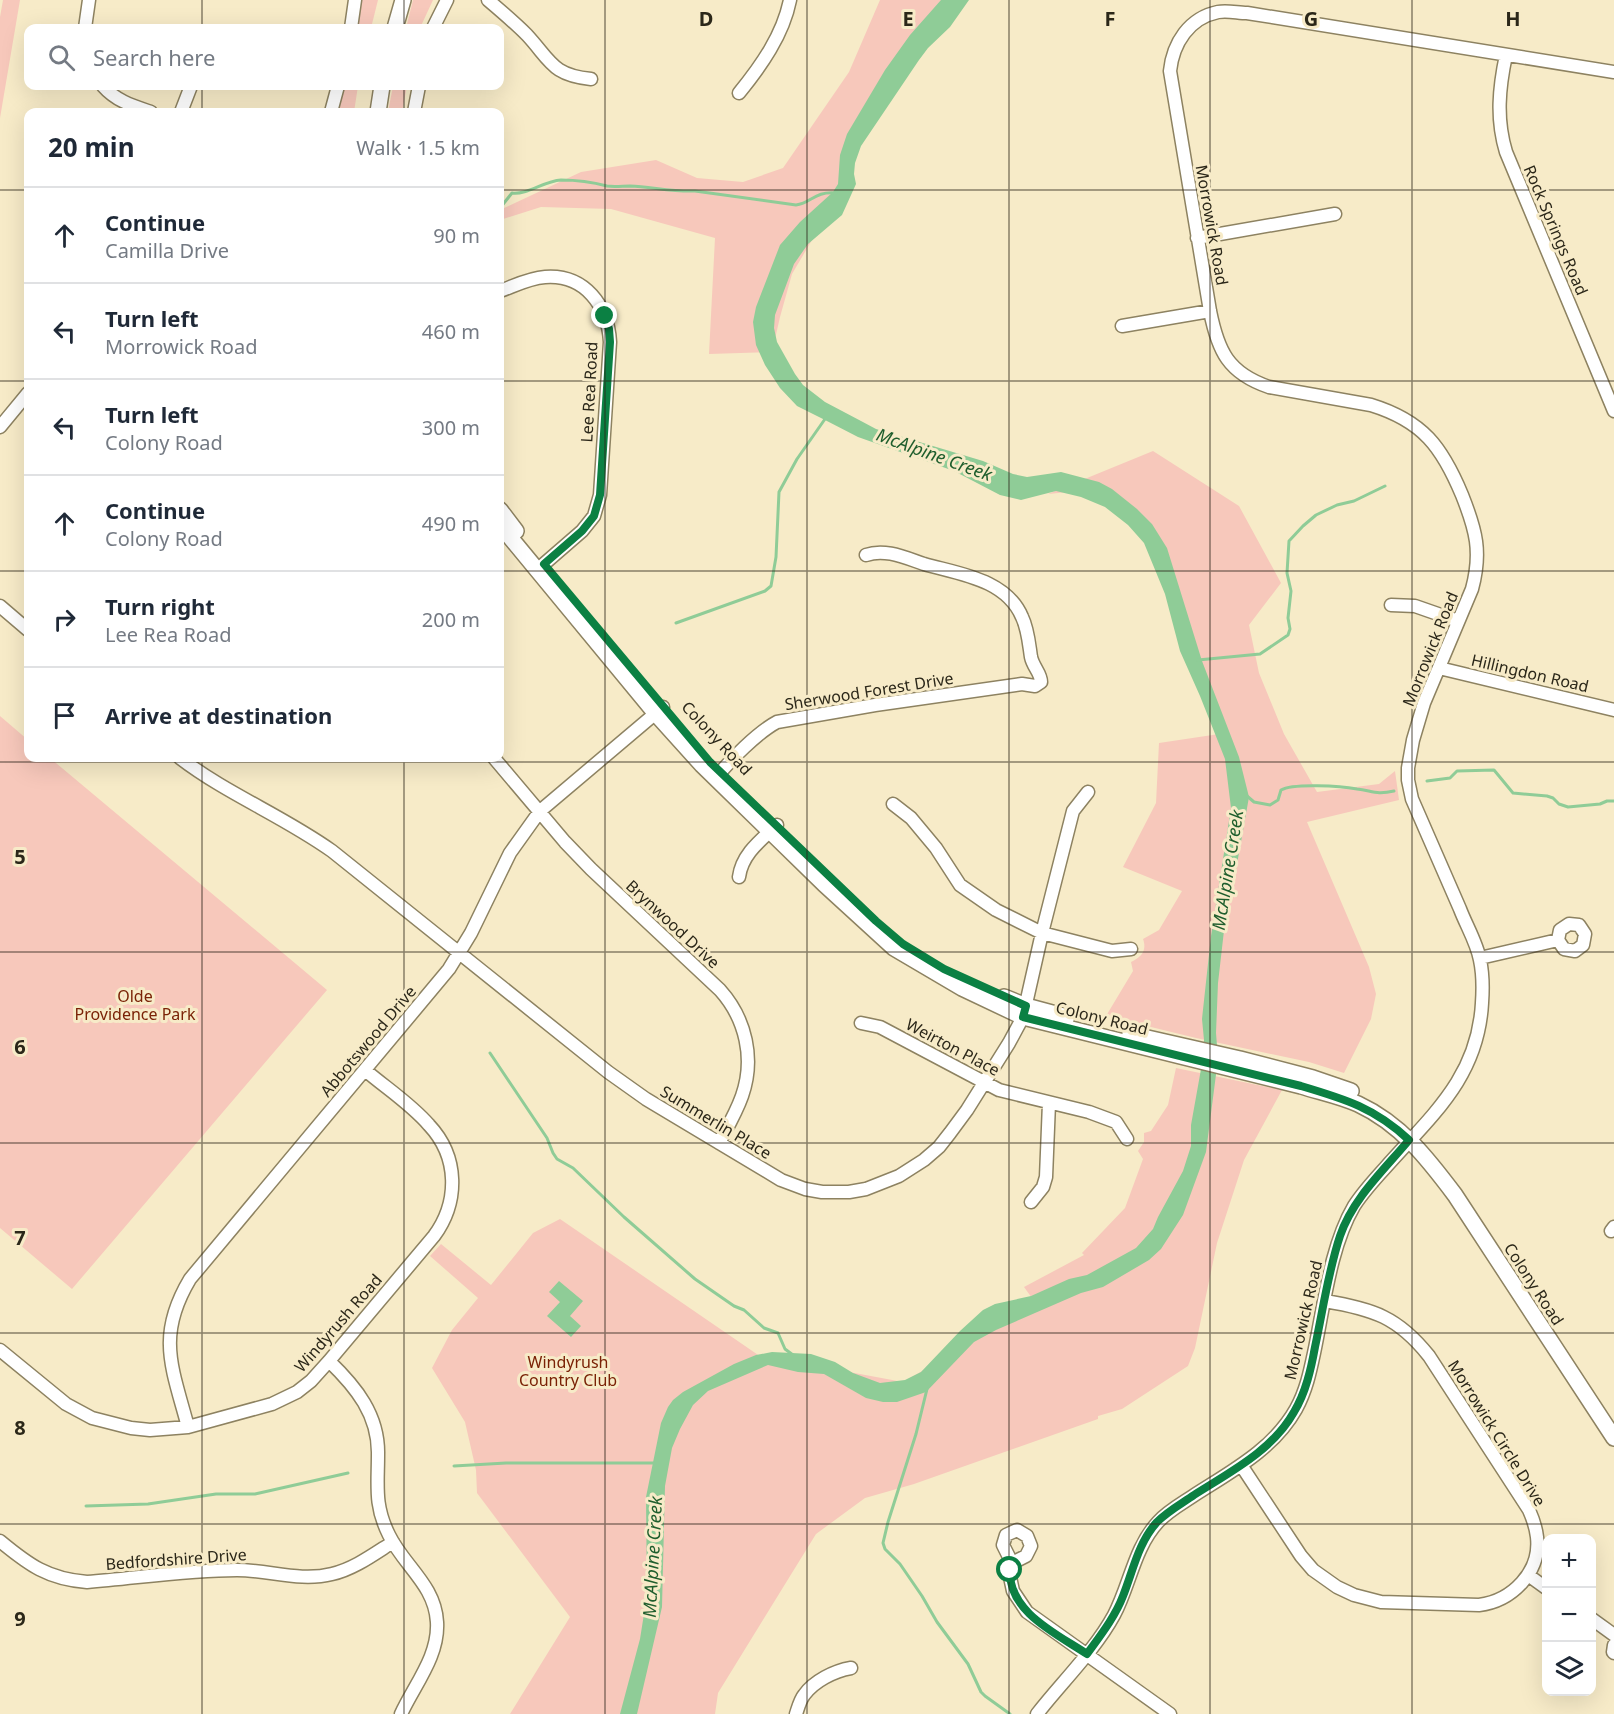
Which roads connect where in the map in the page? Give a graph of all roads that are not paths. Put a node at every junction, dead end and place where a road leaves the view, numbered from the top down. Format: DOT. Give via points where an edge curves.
graph roads {
  1 [pos="89,0"];
  2 [pos="355,0"];
  3 [pos="395,0"];
  4 [pos="403,0"];
  5 [pos="447,0"];
  6 [pos="488,0"];
  7 [pos="789,0"];
  8 [pos="86,24"];
  9 [pos="352,24"];
  10 [pos="388,24"];
  11 [pos="396,24"];
  12 [pos="435,24"];
  13 [pos="1506,55"];
  14 [pos="1614,72"];
  15 [pos="591,79"];
  16 [pos="108,90"];
  17 [pos="189,90"];
  18 [pos="337,90"];
  19 [pos="372,90"];
  20 [pos="381,90"];
  21 [pos="418,90"];
  22 [pos="739,93"];
  23 [pos="139,108"];
  24 [pos="182,108"];
  25 [pos="332,108"];
  26 [pos="370,108"];
  27 [pos="379,108"];
  28 [pos="415,108"];
  29 [pos="1335,214"];
  30 [pos="1197,238"];
  31 [pos="504,290"];
  32 [pos="1210,311"];
  33 [pos="1122,326"];
  34 [pos="24,398"];
  35 [pos="1614,411"];
  36 [pos="0,427"];
  37 [pos="504,516"];
  38 [pos="504,529"];
  39 [pos="866,555"];
  40 [pos="540,567"];
  41 [pos="1391,605"];
  42 [pos="0,606"];
  43 [pos="1458,621"];
  44 [pos="24,627"];
  45 [pos="1439,668"];
  46 [pos="1614,710"];
  47 [pos="660,711"];
  48 [pos="185,762"];
  49 [pos="497,762"];
  50 [pos="718,775"];
  51 [pos="1088,792"];
  52 [pos="893,804"];
  53 [pos="540,811"];
  54 [pos="773,828"];
  55 [pos="739,877"];
  56 [pos="1042,933"];
  57 [pos="1558,940"];
  58 [pos="1131,949"];
  59 [pos="459,954"];
  60 [pos="1480,958"];
  61 [pos="1024,1011"];
  62 [pos="861,1023"];
  63 [pos="365,1070"];
  64 [pos="984,1081"];
  65 [pos="1049,1103"];
  66 [pos="1412,1137"];
  67 [pos="1126,1139"];
  68 [pos="719,1143"];
  69 [pos="1031,1202"];
  70 [pos="1325,1301"];
  71 [pos="0,1350"];
  72 [pos="329,1361"];
  73 [pos="1614,1421"];
  74 [pos="188,1427"];
  75 [pos="1614,1438"];
  76 [pos="1241,1465"];
  77 [pos="0,1541"];
  78 [pos="393,1542"];
  79 [pos="1012,1563"];
  80 [pos="1528,1575"];
  81 [pos="1542,1585"];
  82 [pos="1596,1622"];
  83 [pos="1614,1635"];
  84 [pos="1614,1644"];
  85 [pos="1614,1653"];
  86 [pos="1087,1654"];
  87 [pos="851,1668"];
  88 [pos="401,1714"];
  89 [pos="796,1714"];
  90 [pos="1037,1714"];
  91 [pos="1170,1714"];
  1 -- 8 [label="street"];
  2 -- 9 [label="street"];
  3 -- 10 [label="main road"];
  4 -- 11 [label="main road"];
  5 -- 12 [label="street"];
  6 -- 15 [label="street" via="558,70"];
  7 -- 22 [label="street" via="778,36"];
  13 -- 14 [label="street, Morrowick Road"];
  13 -- 30 [label="street, Morrowick Road" via="1247,14 1218,12 1198,20 1176,45 1170,71"];
  13 -- 35 [label="street, Rock Springs Road" via="1499,91 1500,128 1506,152"];
  16 -- 23 [label="street"];
  17 -- 24 [label="street"];
  18 -- 25 [label="street"];
  19 -- 26 [label="main road"];
  20 -- 27 [label="main road"];
  21 -- 28 [label="street"];
  29 -- 30 [label="street"];
  30 -- 32 [label="street, Morrowick Road"];
  31 -- 40 [label="street, Lee Rea Road" via="543,277 569,280 599,303 609,329 600,495 594,516"];
  32 -- 33 [label="street"];
  32 -- 43 [label="street, Morrowick Road" via="1218,345 1243,376 1269,387 1384,409 1421,430 1442,453 1472,521 1477,543 1475,576"];
  34 -- 36 [label="street"];
  37 -- 40 [label="main road, Colony Road"];
  38 -- 40 [label="main road, Colony Road"];
  39 -- 50 [label="street, Sherwood Forest Drive" via="888,553 991,584 1002,591 1023,618 1041,682 1035,686 999,687 777,722"];
  40 -- 47 [label="main road, Colony Road"];
  41 -- 43 [label="street" via="1415,606"];
  42 -- 44 [label="street"];
  43 -- 45 [label="street, Morrowick Road"];
  45 -- 46 [label="street, Hillingdon Road"];
  45 -- 60 [label="street, Morrowick Road" via="1411,747 1408,780 1412,799"];
  47 -- 50 [label="main road, Colony Road" via="702,765"];
  47 -- 53 [label="street, Abbotswood Drive"];
  48 -- 59 [label="street, Summerlin Place" via="318,842"];
  49 -- 53 [label="street, Brynwood Drive"];
  50 -- 54 [label="main road, Colony Road"];
  51 -- 56 [label="street, Summerlin Place" via="1074,811"];
  52 -- 56 [label="street" via="911,818 936,848 960,885 996,910"];
  53 -- 59 [label="street, Abbotswood Drive" via="510,853"];
  53 -- 68 [label="street, Brynwood Drive" via="591,869 720,990 734,1009 746,1038 748,1070 742,1097"];
  54 -- 55 [label="street" via="744,860"];
  54 -- 61 [label="main road, Colony Road" via="824,884 894,948 962,988"];
  56 -- 58 [label="street" via="1112,951"];
  56 -- 61 [label="street, Summerlin Place"];
  57 -- 60 [label="street"];
  59 -- 63 [label="street, Abbotswood Drive"];
  59 -- 68 [label="street, Summerlin Place" via="608,1072"];
  60 -- 66 [label="street, Morrowick Road" via="1482,1005 1469,1062 1444,1102"];
  61 -- 64 [label="street, Summerlin Place"];
  61 -- 66 [label="main road, Colony Road" via="1358,1099"];
  62 -- 64 [label="street, Weirton Place" via="880,1027"];
  63 -- 72 [label="street, Windyrush Road" via="439,1137 449,1158 452,1193 439,1229"];
  63 -- 74 [label="street, Abbotswood Drive" via="190,1279 182,1294 171,1323 169,1352"];
  64 -- 65 [label="street, Weirton Place" via="999,1090"];
  64 -- 68 [label="street, Summerlin Place" via="939,1147 899,1176 866,1189 805,1189"];
  65 -- 67 [label="street, Weirton Place" via="1116,1122"];
  65 -- 69 [label="street" via="1046,1176"];
  66 -- 70 [label="street, Morrowick Road" via="1369,1186 1349,1216"];
  66 -- 73 [label="main road, Colony Road" via="1436,1155 1464,1191"];
  66 -- 75 [label="main road, Colony Road" via="1455,1195"];
  70 -- 76 [label="street, Morrowick Road" via="1309,1378 1298,1406 1267,1446"];
  70 -- 80 [label="street, Morrowick Circle Drive" via="1362,1308 1386,1318 1418,1342 1429,1356 1529,1510 1538,1545"];
  71 -- 74 [label="street, Windyrush Road" via="66,1404 92,1418 140,1429"];
  72 -- 74 [label="street, Windyrush Road" via="311,1381 282,1400"];
  72 -- 78 [label="street" via="355,1387 374,1423 378,1438 379,1506"];
  76 -- 80 [label="street, Morrowick Circle Drive" via="1313,1570 1354,1595 1388,1603 1479,1605 1505,1597"];
  76 -- 86 [label="street, Morrowick Road" via="1169,1512 1148,1534 1113,1618"];
  77 -- 78 [label="street, Bedfordshire Drive" via="46,1574 87,1582 236,1570 322,1576 343,1571"];
  78 -- 88 [label="street" via="431,1595 437,1621 430,1660"];
  79 -- 86 [label="street" via="1013,1591 1027,1612"];
  80 -- 81 [label="street"];
  82 -- 83 [label="street"];
  84 -- 85 [label="street"];
  86 -- 90 [label="street, Morrowick Road"];
  86 -- 91 [label="street"];
  87 -- 89 [label="street" via="826,1676 816,1684 803,1696"];
}
